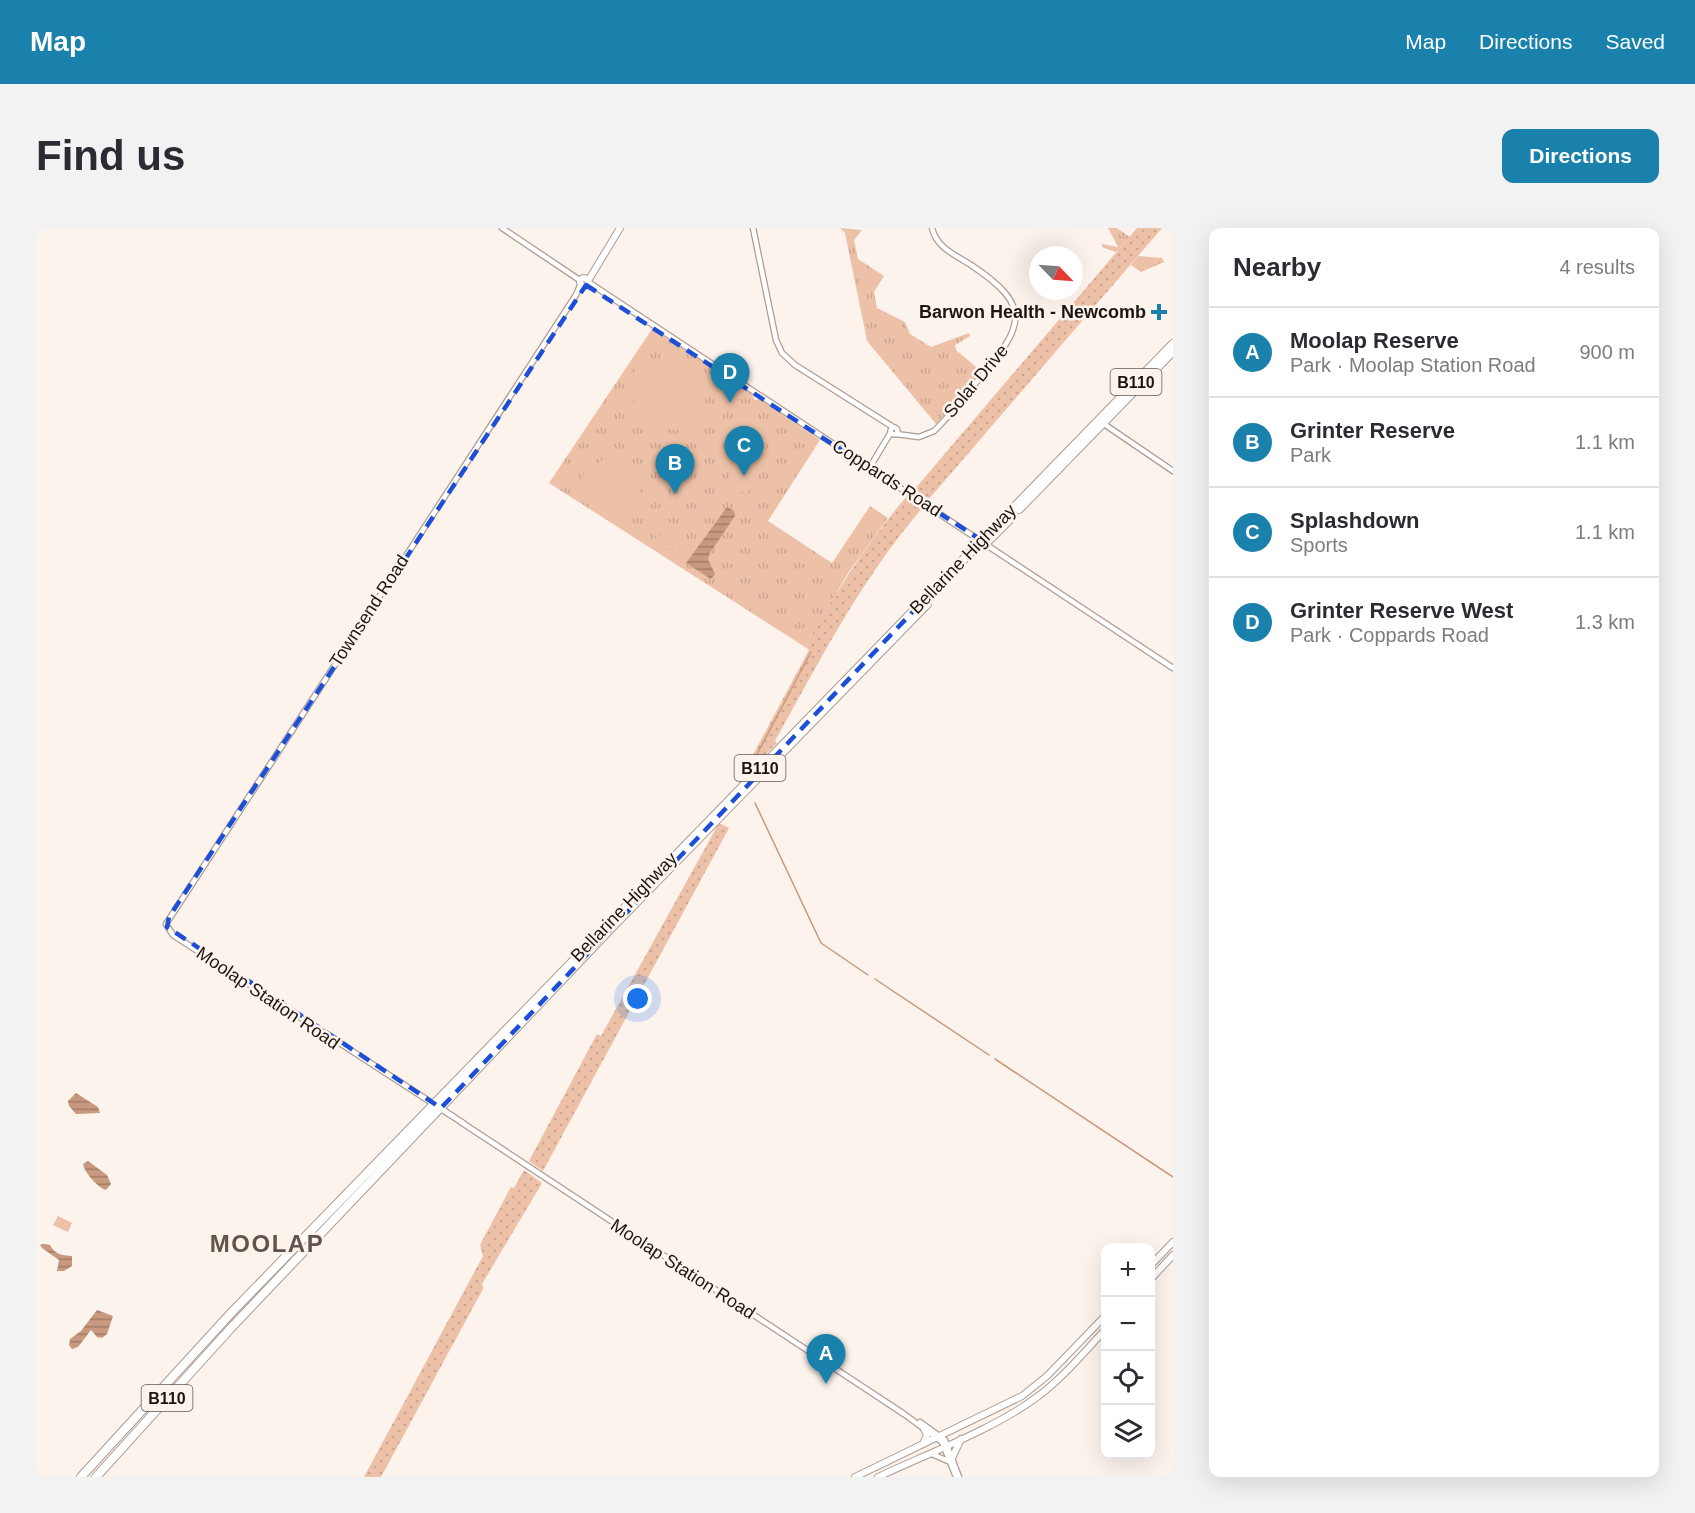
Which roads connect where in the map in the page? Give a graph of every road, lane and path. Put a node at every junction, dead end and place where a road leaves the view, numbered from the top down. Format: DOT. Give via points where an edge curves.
graph roads {
  1 [pos="502,228"];
  2 [pos="620,228"];
  3 [pos="753,228"];
  4 [pos="932,228"];
  5 [pos="584,282"];
  6 [pos="1173,344"];
  7 [pos="1173,351"];
  8 [pos="1100,422"];
  9 [pos="894,431"];
  10 [pos="870,467"];
  11 [pos="1173,471"];
  12 [pos="984,542"];
  13 [pos="1173,668"];
  14 [pos="759,770"];
  15 [pos="756,780"];
  16 [pos="167,927"];
  17 [pos="453,1095"];
  18 [pos="436,1110"];
  19 [pos="452,1117"];
  20 [pos="1173,1242"];
  21 [pos="1173,1256"];
  22 [pos="1155,1261"];
  23 [pos="1155,1275"];
  24 [pos="1101,1320"];
  25 [pos="1101,1334"];
  26 [pos="904,1414"];
  27 [pos="924,1429"];
  28 [pos="967,1435"];
  29 [pos="940,1437"];
  30 [pos="945,1445"];
  31 [pos="921,1446"];
  32 [pos="926,1455"];
  33 [pos="951,1460"];
  34 [pos="81,1477"];
  35 [pos="96,1477"];
  36 [pos="855,1477"];
  37 [pos="878,1477"];
  38 [pos="958,1477"];
  1 -- 5 [label="street, Coppards Road"];
  2 -- 5 [label="main road, Townsend Road"];
  3 -- 9 [label="street" via="782,353"];
  4 -- 9 [label="street, Solar Drive" via="941,246 1006,291 1014,312 1014,328 1005,349 937,428 923,436"];
  5 -- 10 [label="street, Coppards Road"];
  5 -- 16 [label="street, Townsend Road" via="169,917"];
  6 -- 8 [label="highway, Bellarine Highway / B110"];
  7 -- 8 [label="highway, Bellarine Highway / B110"];
  8 -- 11 [label="street"];
  8 -- 12 [label="highway, Bellarine Highway / B110"];
  9 -- 10 [label="street"];
  10 -- 12 [label="street, Coppards Road"];
  12 -- 13 [label="street, Coppards Road"];
  12 -- 14 [label="highway, Bellarine Highway / B110"];
  12 -- 15 [label="highway, Bellarine Highway / B110"];
  14 -- 15 [label="highway"];
  14 -- 18 [label="highway, Bellarine Highway / B110"];
  15 -- 17 [label="highway, Bellarine Highway / B110"];
  16 -- 18 [label="street, Moolap Station Road" via="173,935"];
  17 -- 18 [label="highway, Bellarine Highway / B110"];
  17 -- 19 [label="street" via="448,1106"];
  18 -- 19 [label="street, Moolap Station Road"];
  18 -- 19 [label="street"];
  18 -- 34 [label="highway, Bellarine Highway / B110" via="224,1321"];
  18 -- 35 [label="highway, Bellarine Highway / B110"];
  19 -- 26 [label="street, Moolap Station Road"];
  20 -- 22 [label="main road"];
  21 -- 23 [label="main road"];
  24 -- 29 [label="main road" via="1034,1387"];
  25 -- 28 [label="main road" via="1037,1397"];
  26 -- 27 [label="street, Moolap Station Road"];
  26 -- 29 [label="street, Moolap Station Road"];
  27 -- 29 [label="street, Moolap Station Road"];
  27 -- 31 [label="main road" via="927,1437"];
  28 -- 30 [label="main road"];
  28 -- 33 [label="main road" via="958,1443"];
  29 -- 30 [label="street"];
  29 -- 31 [label="main road"];
  30 -- 32 [label="main road"];
  30 -- 33 [label="street"];
  31 -- 36 [label="main road"];
  32 -- 33 [label="street"];
  32 -- 37 [label="main road"];
  33 -- 38 [label="street"];
}
